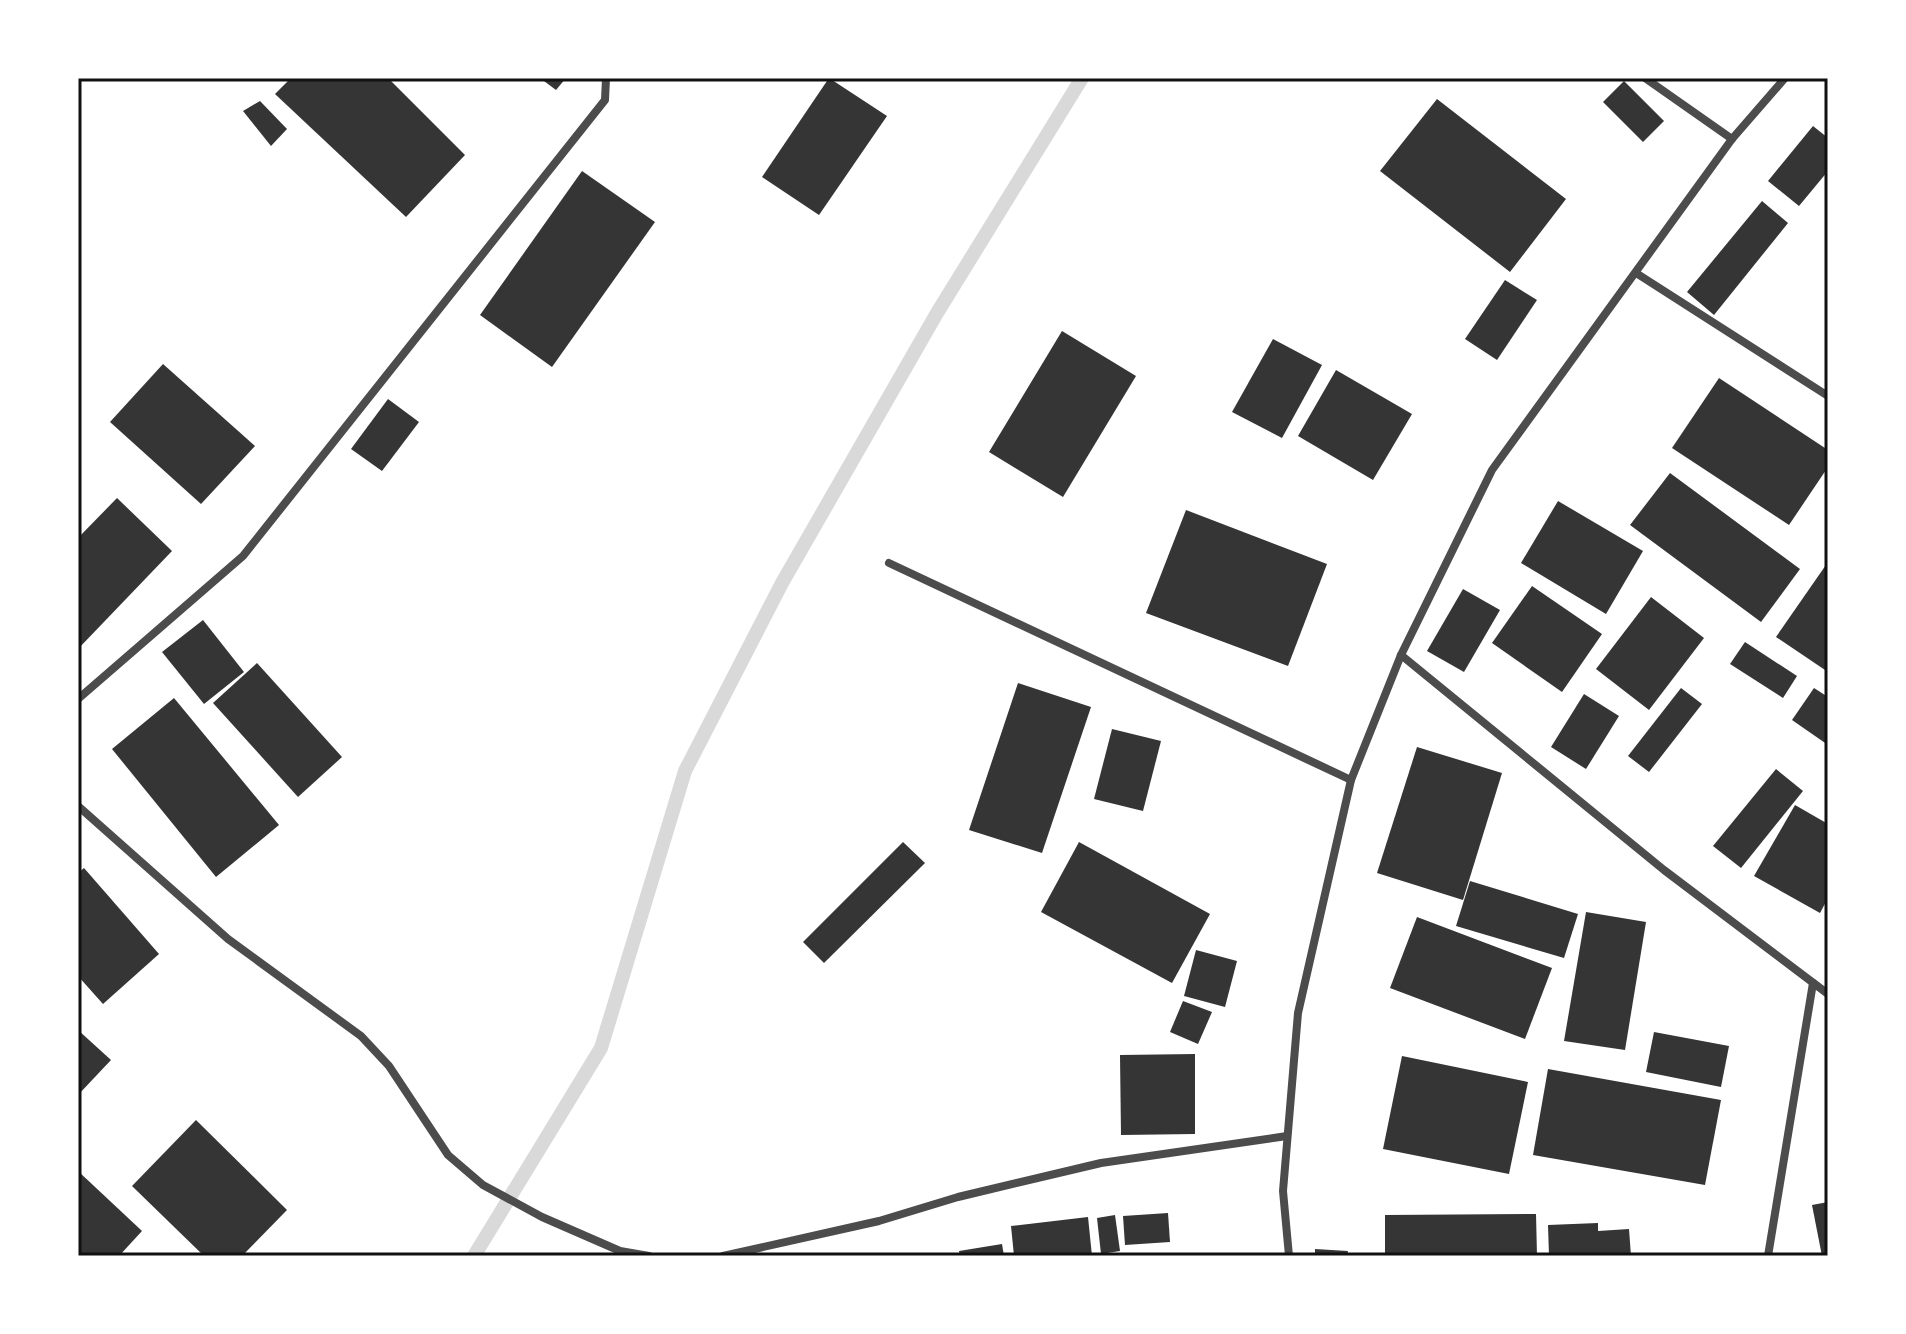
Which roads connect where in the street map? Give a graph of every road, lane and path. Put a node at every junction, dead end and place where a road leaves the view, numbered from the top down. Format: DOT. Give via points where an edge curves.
graph roads {
  1 [pos="606,78"];
  2 [pos="1645,78"];
  3 [pos="1785,78"];
  4 [pos="1732,139"];
  5 [pos="1636,273"];
  6 [pos="1828,396"];
  7 [pos="889,563"];
  8 [pos="1401,655"];
  9 [pos="78,699"];
  10 [pos="1351,780"];
  11 [pos="78,806"];
  12 [pos="1813,983"];
  13 [pos="1828,994"];
  14 [pos="1287,1136"];
  15 [pos="649,1256"];
  16 [pos="723,1256"];
  17 [pos="1289,1256"];
  18 [pos="1768,1256"];
  1 -- 9 [label="street" via="605,100 243,556"];
  2 -- 4 [label="street"];
  3 -- 4 [label="street"];
  4 -- 5 [label="street"];
  5 -- 6 [label="street"];
  5 -- 8 [label="street" via="1492,470"];
  7 -- 10 [label="street"];
  8 -- 10 [label="street"];
  8 -- 12 [label="street" via="1664,870"];
  10 -- 14 [label="street" via="1298,1013"];
  11 -- 15 [label="street" via="228,939 361,1036 389,1066 448,1155 483,1185 620,1251"];
  12 -- 13 [label="street"];
  12 -- 18 [label="street"];
  14 -- 16 [label="street" via="1101,1163"];
  14 -- 17 [label="street" via="1283,1191"];
}
